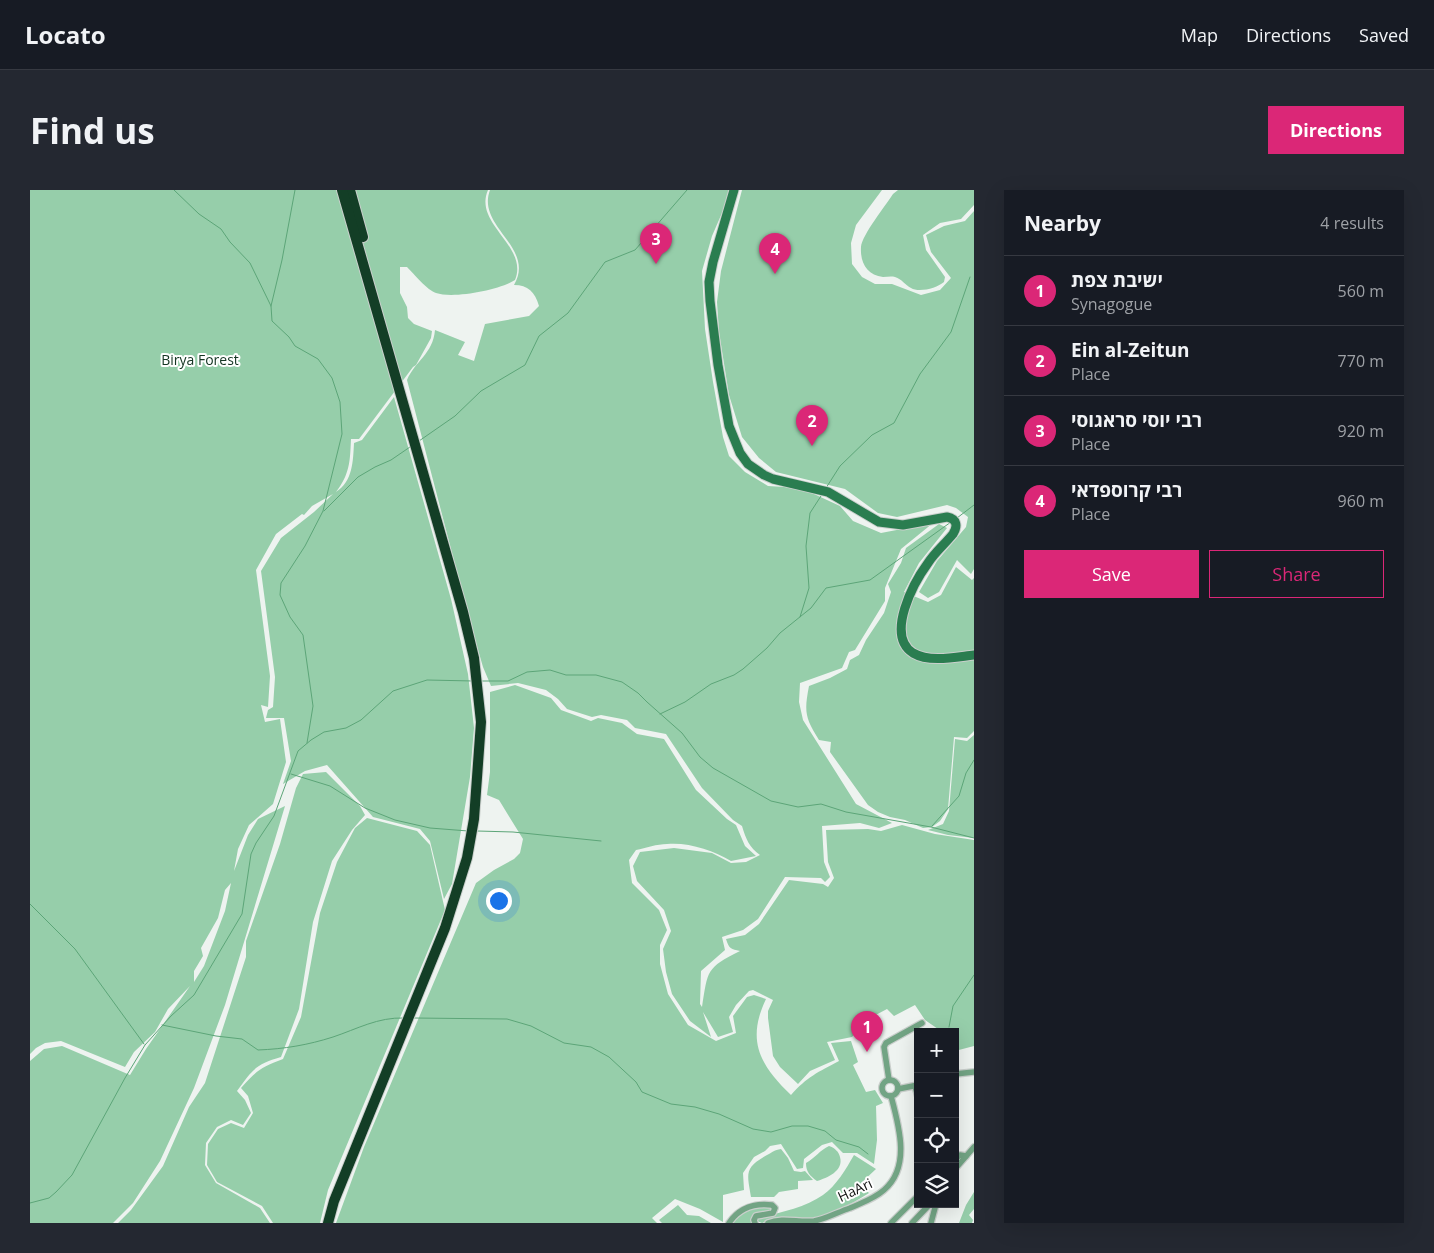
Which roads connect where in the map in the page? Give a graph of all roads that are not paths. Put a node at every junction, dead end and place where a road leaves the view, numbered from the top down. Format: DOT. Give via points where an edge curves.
graph roads {
  1 [pos="342,190"];
  2 [pos="350,190"];
  3 [pos="734,190"];
  4 [pos="444,545"];
  5 [pos="974,655"];
  6 [pos="922,1024"];
  7 [pos="974,1072"];
  8 [pos="959,1074"];
  9 [pos="889,1080"];
  10 [pos="914,1085"];
  11 [pos="898,1089"];
  12 [pos="891,1096"];
  13 [pos="974,1147"];
  14 [pos="959,1156"];
  15 [pos="966,1156"];
  16 [pos="959,1164"];
  17 [pos="914,1200"];
  18 [pos="926,1208"];
  19 [pos="935,1208"];
  20 [pos="328,1223"];
  21 [pos="729,1223"];
  22 [pos="755,1223"];
  23 [pos="768,1223"];
  24 [pos="891,1223"];
  25 [pos="912,1223"];
  26 [pos="931,1223"];
  1 -- 4 [label="highway"];
  2 -- 4 [label="highway" via="424,454"];
  3 -- 5 [label="main road" via="712,262 710,301 728,417 740,454 764,475 828,492 879,522 903,525 947,517 954,520 956,529 928,562 910,595 903,614 902,635 913,652 925,657"];
  4 -- 20 [label="highway" via="474,658 481,722 474,818 467,858 444,928"];
  6 -- 9 [label="street" via="886,1043"];
  7 -- 8 [label="street"];
  9 -- 11 [label="street" via="896,1083"];
  9 -- 12 [label="street" via="884,1082 882,1090"];
  10 -- 11 [label="street"];
  11 -- 12 [label="street"];
  12 -- 23 [label="street, HaAri" via="900,1155 897,1174 884,1190 816,1221 779,1220"];
  13 -- 15 [label="street"];
  14 -- 15 [label="street"];
  15 -- 16 [label="street"];
  17 -- 24 [label="street"];
  18 -- 25 [label="street"];
  19 -- 26 [label="street"];
  21 -- 22 [label="street" via="742,1209 759,1205 775,1208 773,1213 756,1216"];
}
